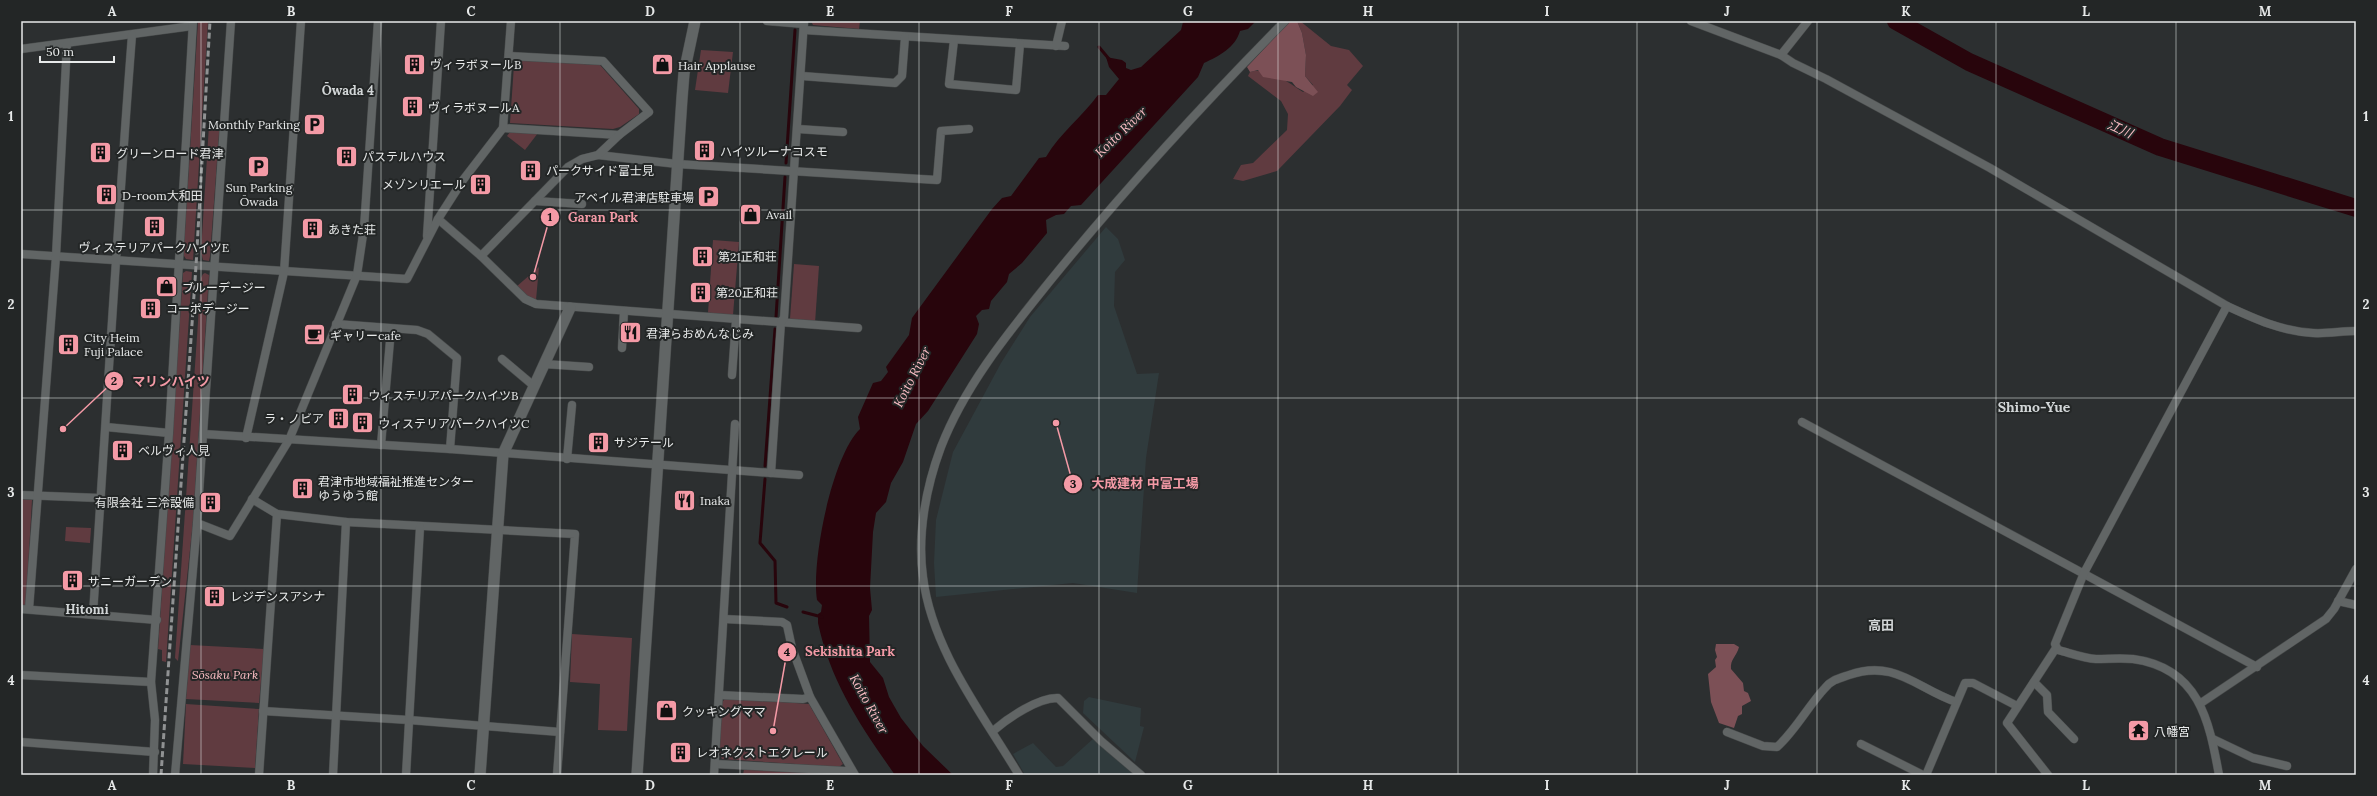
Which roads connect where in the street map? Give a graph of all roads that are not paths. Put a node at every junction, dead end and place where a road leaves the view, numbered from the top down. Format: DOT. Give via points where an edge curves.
graph roads {
  1 [pos="231,21"];
  2 [pos="301,21"];
  3 [pos="378,21"];
  4 [pos="441,21"];
  5 [pos="512,21"];
  6 [pos="695,21"];
  7 [pos="767,21"];
  8 [pos="1062,21"];
  9 [pos="1285,21"];
  10 [pos="1691,21"];
  11 [pos="1808,21"];
  12 [pos="193,24"];
  13 [pos="804,25"];
  14 [pos="132,35"];
  15 [pos="905,37"];
  16 [pos="954,40"];
  17 [pos="67,43"];
  18 [pos="1020,44"];
  19 [pos="1056,46"];
  20 [pos="1065,46"];
  21 [pos="21,49"];
  22 [pos="1781,55"];
  23 [pos="509,56"];
  24 [pos="802,76"];
  25 [pos="504,128"];
  26 [pos="798,129"];
  27 [pos="969,129"];
  28 [pos="843,132"];
  29 [pos="619,135"];
  30 [pos="598,155"];
  31 [pos="677,164"];
  32 [pos="795,170"];
  33 [pos="535,201"];
  34 [pos="582,204"];
  35 [pos="438,219"];
  36 [pos="427,239"];
  37 [pos="21,254"];
  38 [pos="56,256"];
  39 [pos="481,256"];
  40 [pos="115,259"];
  41 [pos="179,264"];
  42 [pos="216,267"];
  43 [pos="284,272"];
  44 [pos="357,275"];
  45 [pos="2227,306"];
  46 [pos="570,308"];
  47 [pos="624,311"];
  48 [pos="667,315"];
  49 [pos="736,320"];
  50 [pos="781,322"];
  51 [pos="336,324"];
  52 [pos="858,328"];
  53 [pos="391,329"];
  54 [pos="2356,331"];
  55 [pos="622,348"];
  56 [pos="502,359"];
  57 [pos="544,364"];
  58 [pos="589,367"];
  59 [pos="732,374"];
  60 [pos="534,386"];
  61 [pos="572,405"];
  62 [pos="1802,422"];
  63 [pos="735,424"];
  64 [pos="106,428"];
  65 [pos="169,433"];
  66 [pos="203,434"];
  67 [pos="246,438"];
  68 [pos="289,440"];
  69 [pos="381,445"];
  70 [pos="450,449"];
  71 [pos="503,454"];
  72 [pos="567,459"];
  73 [pos="657,465"];
  74 [pos="732,470"];
  75 [pos="771,473"];
  76 [pos="799,475"];
  77 [pos="21,495"];
  78 [pos="37,495"];
  79 [pos="100,498"];
  80 [pos="252,499"];
  81 [pos="277,514"];
  82 [pos="346,522"];
  83 [pos="197,523"];
  84 [pos="420,527"];
  85 [pos="498,530"];
  86 [pos="2356,569"];
  87 [pos="2084,573"];
  88 [pos="2338,601"];
  89 [pos="2356,605"];
  90 [pos="25,609"];
  91 [pos="92,614"];
  92 [pos="724,619"];
  93 [pos="157,620"];
  94 [pos="2056,648"];
  95 [pos="2256,667"];
  96 [pos="21,675"];
  97 [pos="151,682"];
  98 [pos="2034,682"];
  99 [pos="719,695"];
  100 [pos="810,697"];
  101 [pos="1956,702"];
  102 [pos="2201,703"];
  103 [pos="2017,706"];
  104 [pos="263,711"];
  105 [pos="337,716"];
  106 [pos="409,720"];
  107 [pos="483,725"];
  108 [pos="993,731"];
  109 [pos="560,732"];
  110 [pos="1727,732"];
  111 [pos="2074,739"];
  112 [pos="2213,739"];
  113 [pos="21,742"];
  114 [pos="1861,744"];
  115 [pos="155,752"];
  116 [pos="715,764"];
  117 [pos="2287,766"];
  118 [pos="853,772"];
  119 [pos="153,775"];
  120 [pos="175,775"];
  121 [pos="259,775"];
  122 [pos="333,775"];
  123 [pos="406,775"];
  124 [pos="480,775"];
  125 [pos="558,775"];
  126 [pos="637,775"];
  127 [pos="714,775"];
  128 [pos="1019,775"];
  129 [pos="1140,775"];
  130 [pos="1923,775"];
  131 [pos="1926,775"];
  132 [pos="2048,775"];
  133 [pos="2219,775"];
  1 -- 42 [label="street"];
  2 -- 43 [label="street"];
  3 -- 44 [label="street" via="364,228"];
  4 -- 36 [label="street"];
  5 -- 23 [label="street"];
  6 -- 31 [label="street" via="684,73"];
  7 -- 13 [label="street"];
  8 -- 19 [label="street"];
  9 -- 108 [label="street" via="1206,102 1038,295 981,372 941,447 920,548 923,578 934,623 948,659"];
  10 -- 22 [label="street"];
  11 -- 22 [label="street"];
  12 -- 14 [label="street"];
  12 -- 41 [label="street"];
  13 -- 15 [label="street"];
  13 -- 24 [label="street"];
  14 -- 17 [label="street"];
  14 -- 40 [label="street"];
  15 -- 16 [label="street"];
  15 -- 24 [label="street" via="902,76 895,83"];
  16 -- 18 [label="street"];
  16 -- 18 [label="street" via="949,84 1016,90"];
  17 -- 21 [label="street"];
  17 -- 38 [label="street"];
  18 -- 19 [label="street"];
  19 -- 20 [label="street"];
  22 -- 45 [label="street" via="1990,168"];
  23 -- 25 [label="street"];
  23 -- 29 [label="street" via="603,61 649,112"];
  24 -- 26 [label="street"];
  25 -- 29 [label="street"];
  25 -- 35 [label="street" via="463,180"];
  26 -- 28 [label="street"];
  26 -- 32 [label="street"];
  27 -- 32 [label="street" via="941,131 937,180"];
  29 -- 30 [label="street"];
  30 -- 31 [label="street"];
  30 -- 33 [label="street" via="582,159 568,167"];
  31 -- 32 [label="street"];
  31 -- 48 [label="street"];
  32 -- 50 [label="street" via="784,318"];
  33 -- 34 [label="street"];
  33 -- 39 [label="street"];
  35 -- 36 [label="street"];
  35 -- 39 [label="street"];
  36 -- 44 [label="street" via="407,279"];
  37 -- 38 [label="street"];
  38 -- 40 [label="street"];
  38 -- 78 [label="street"];
  39 -- 46 [label="street" via="526,299 536,304"];
  40 -- 41 [label="street"];
  40 -- 64 [label="street"];
  41 -- 42 [label="street"];
  41 -- 65 [label="street"];
  42 -- 43 [label="street"];
  42 -- 66 [label="street"];
  43 -- 44 [label="street"];
  43 -- 67 [label="street"];
  44 -- 51 [label="street"];
  45 -- 54 [label="street" via="2267,324 2291,330 2314,333"];
  45 -- 87 [label="street"];
  46 -- 47 [label="street"];
  46 -- 57 [label="street"];
  47 -- 48 [label="street"];
  47 -- 55 [label="street"];
  48 -- 49 [label="street"];
  48 -- 73 [label="street"];
  49 -- 50 [label="street"];
  49 -- 59 [label="street"];
  50 -- 52 [label="street"];
  50 -- 75 [label="street"];
  51 -- 53 [label="street"];
  51 -- 68 [label="street"];
  53 -- 69 [label="street"];
  53 -- 70 [label="street" via="417,330 428,334 457,358"];
  56 -- 60 [label="street"];
  57 -- 58 [label="street"];
  57 -- 60 [label="street"];
  60 -- 71 [label="street"];
  61 -- 72 [label="street"];
  62 -- 87 [label="street"];
  63 -- 74 [label="street"];
  64 -- 65 [label="street"];
  64 -- 79 [label="street"];
  65 -- 93 [label="street"];
  66 -- 67 [label="street"];
  66 -- 83 [label="street"];
  67 -- 68 [label="street"];
  68 -- 69 [label="street"];
  68 -- 80 [label="street"];
  69 -- 70 [label="street"];
  70 -- 71 [label="street"];
  71 -- 72 [label="street"];
  71 -- 85 [label="street"];
  72 -- 73 [label="street"];
  73 -- 74 [label="street"];
  73 -- 126 [label="street"];
  74 -- 75 [label="street"];
  74 -- 92 [label="street"];
  75 -- 76 [label="street"];
  77 -- 78 [label="street"];
  78 -- 79 [label="street"];
  78 -- 90 [label="street"];
  79 -- 91 [label="street"];
  80 -- 81 [label="street"];
  80 -- 83 [label="street" via="230,536"];
  81 -- 82 [label="street"];
  81 -- 104 [label="street"];
  82 -- 84 [label="street"];
  82 -- 105 [label="street"];
  83 -- 120 [label="street"];
  84 -- 85 [label="street"];
  84 -- 106 [label="street"];
  85 -- 107 [label="street"];
  85 -- 109 [label="street" via="575,534"];
  86 -- 88 [label="street"];
  87 -- 94 [label="street" via="2057,639"];
  87 -- 95 [label="street"];
  88 -- 89 [label="street"];
  88 -- 95 [label="street" via="2326,619"];
  90 -- 91 [label="street"];
  91 -- 93 [label="street"];
  92 -- 99 [label="street"];
  92 -- 100 [label="street" via="782,622 787,625 792,648"];
  93 -- 97 [label="street"];
  94 -- 98 [label="street"];
  94 -- 102 [label="street" via="2083,657 2134,660 2158,666 2190,687"];
  95 -- 102 [label="street"];
  96 -- 97 [label="street"];
  97 -- 115 [label="street"];
  98 -- 103 [label="street"];
  98 -- 111 [label="street" via="2047,695 2048,712"];
  99 -- 100 [label="street" via="803,699"];
  99 -- 116 [label="street"];
  100 -- 118 [label="street"];
  101 -- 103 [label="street" via="1968,682"];
  101 -- 110 [label="street" via="1908,677 1884,670 1869,669 1832,681 1777,747 1763,746"];
  101 -- 131 [label="street"];
  102 -- 112 [label="street"];
  103 -- 132 [label="street" via="2010,716 2008,725"];
  104 -- 105 [label="street"];
  104 -- 121 [label="street"];
  105 -- 106 [label="street"];
  105 -- 122 [label="street"];
  106 -- 107 [label="street"];
  106 -- 123 [label="street"];
  107 -- 109 [label="street"];
  107 -- 124 [label="street"];
  108 -- 128 [label="street"];
  108 -- 129 [label="street" via="1007,720 1049,698 1058,698"];
  109 -- 125 [label="street"];
  112 -- 117 [label="street" via="2253,758"];
  112 -- 133 [label="street"];
  113 -- 115 [label="street"];
  114 -- 130 [label="street"];
  115 -- 119 [label="street"];
  116 -- 118 [label="street"];
  116 -- 127 [label="street"];
}
